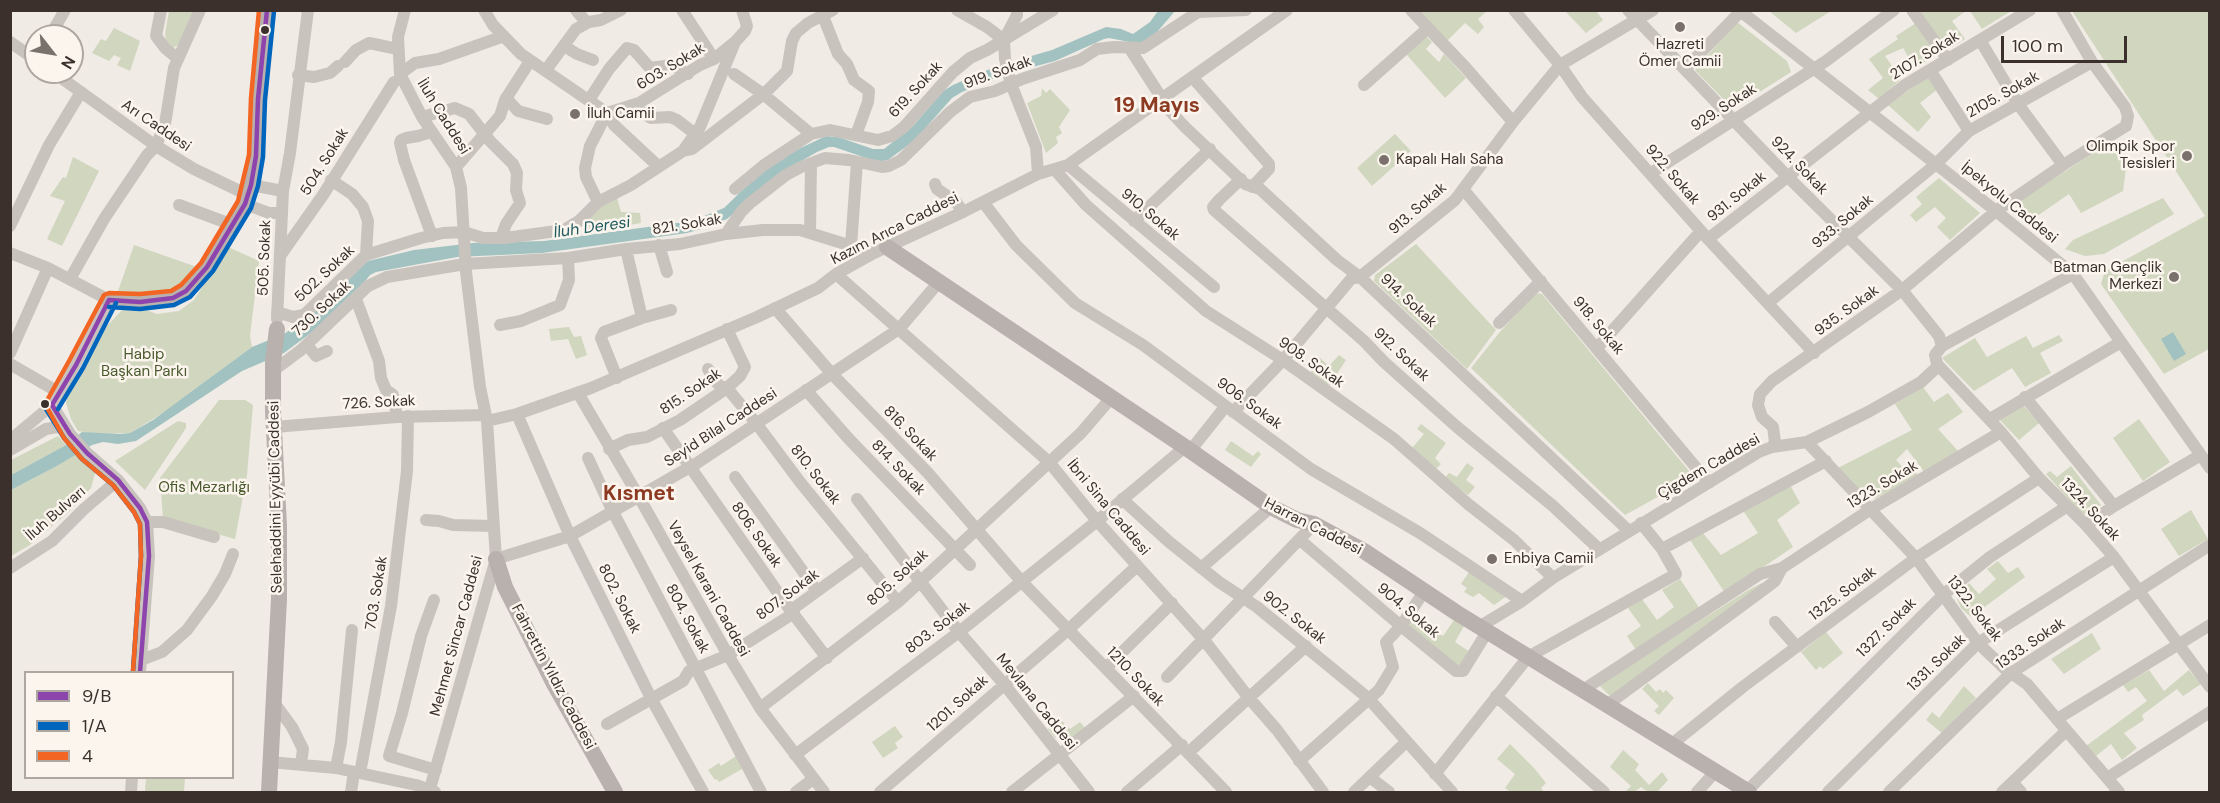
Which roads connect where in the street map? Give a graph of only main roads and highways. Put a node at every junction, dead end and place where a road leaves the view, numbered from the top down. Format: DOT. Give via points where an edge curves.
graph roads {
  1 [pos="267,10"];
  2 [pos="880,250"];
  3 [pos="109,300"];
  4 [pos="276,329"];
  5 [pos="496,559"];
  6 [pos="269,792"];
  7 [pos="615,792"];
  8 [pos="1748,792"];
  1 -- 3 [label="main road" via="256,156 248,195 233,225 207,267 181,294 140,302"];
  2 -- 8 [label="main road, Harran Caddesi" via="911,264 1270,507 1314,524 1364,551"];
  4 -- 6 [label="main road, Selehaddini Eyyübi Caddesi" via="273,366 279,598"];
  5 -- 7 [label="main road, Fahrettin Yıldız Caddesi" via="553,682"];
}
